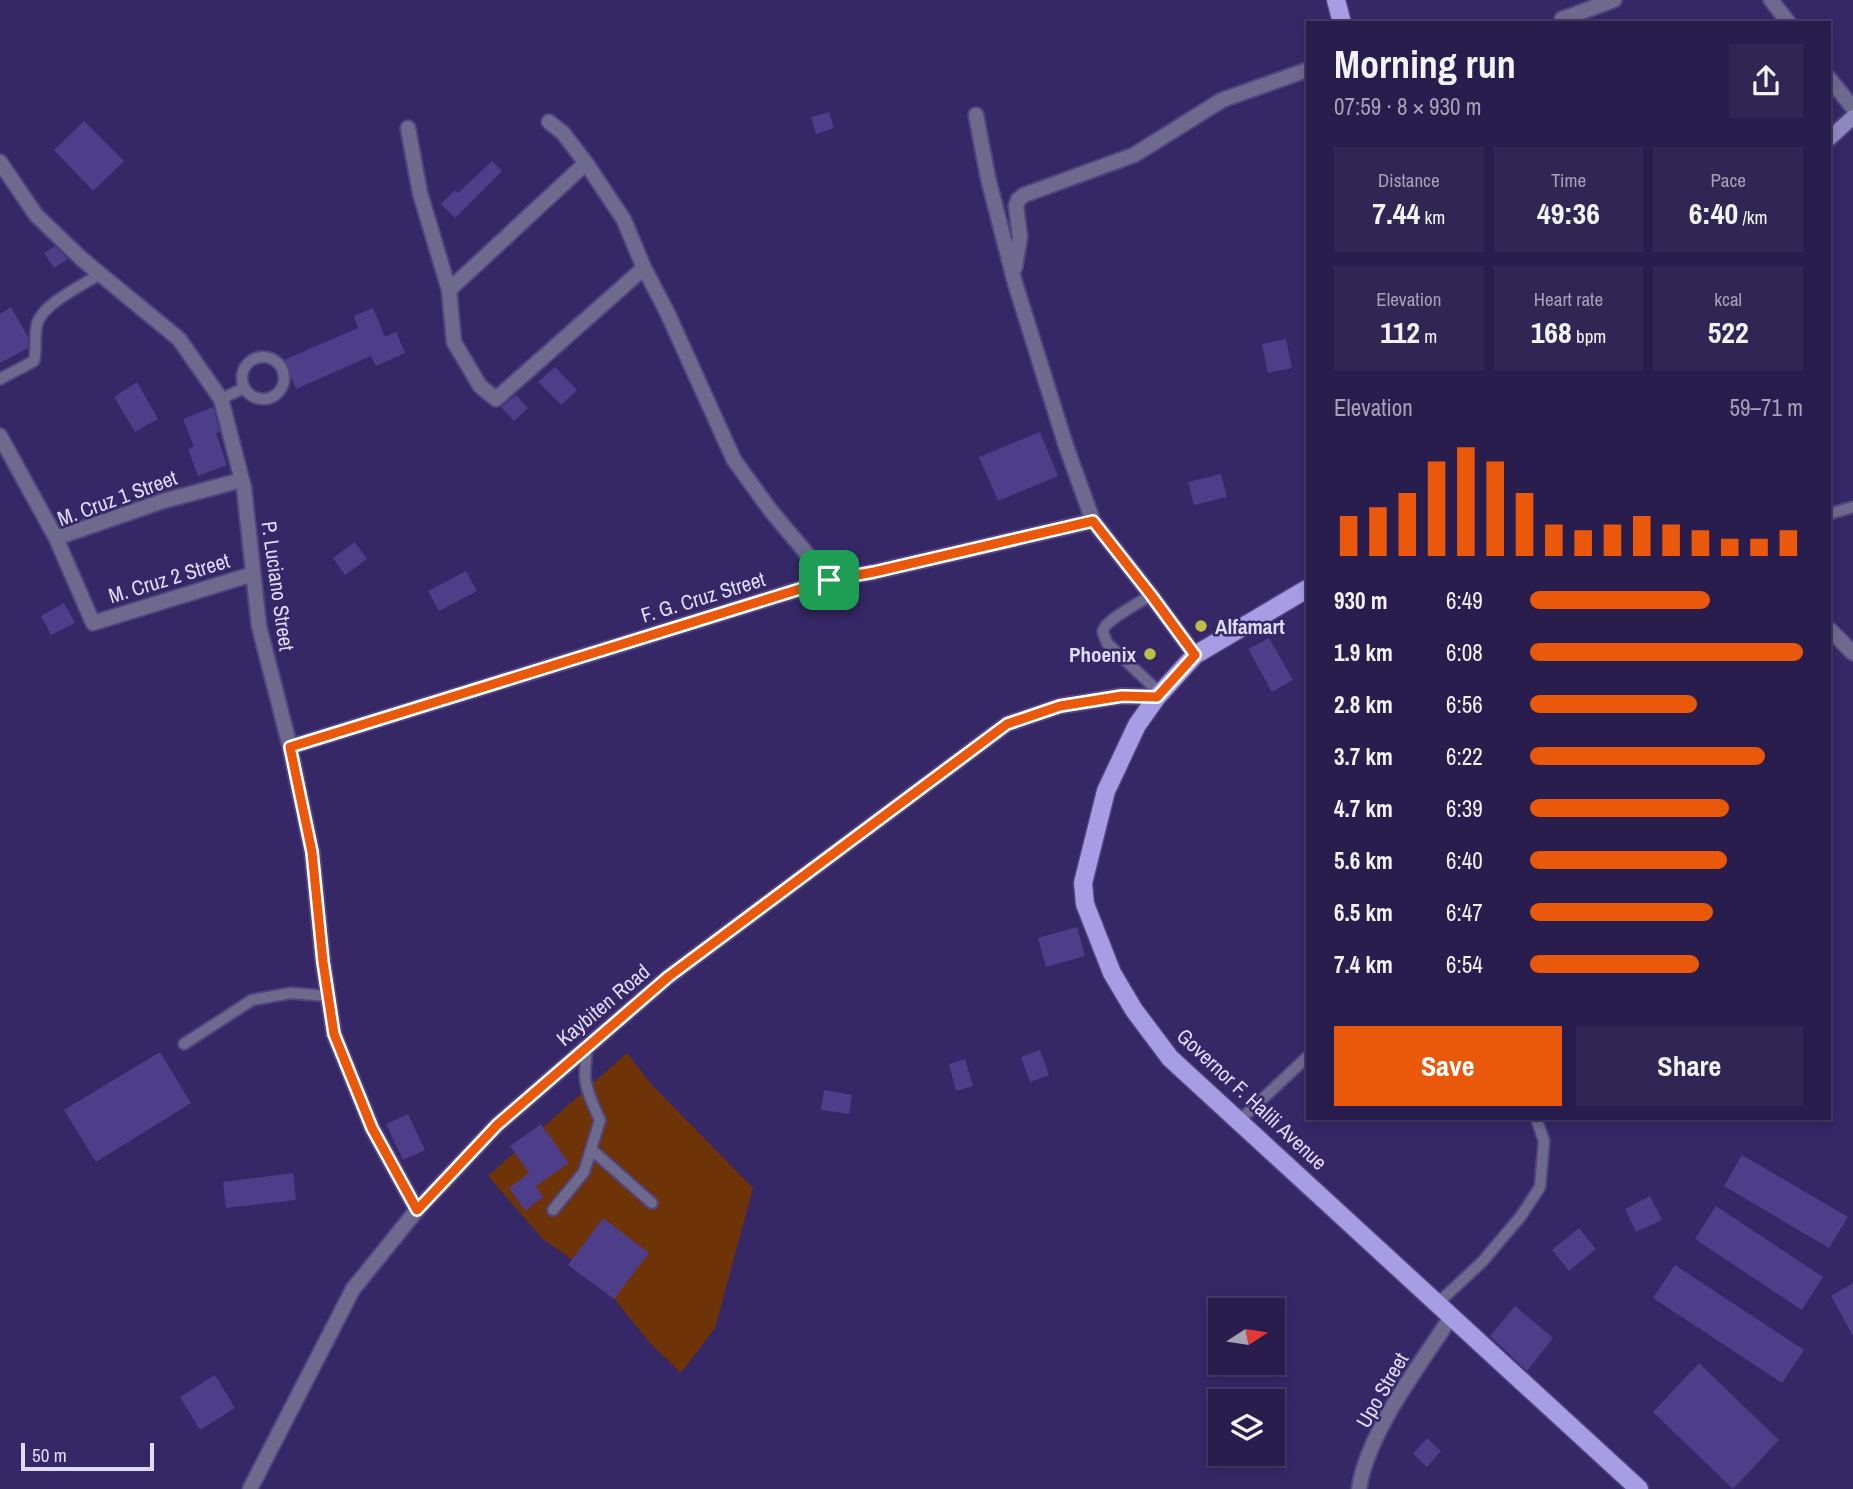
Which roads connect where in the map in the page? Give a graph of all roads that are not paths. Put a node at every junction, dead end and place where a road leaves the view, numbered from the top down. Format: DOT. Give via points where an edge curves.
graph roads {
  1 [pos="1336,0"];
  2 [pos="1614,0"];
  3 [pos="1772,0"];
  4 [pos="1562,19"];
  5 [pos="1341,21"];
  6 [pos="1788,21"];
  7 [pos="1306,70"];
  8 [pos="1831,80"];
  9 [pos="1853,108"];
  10 [pos="976,115"];
  11 [pos="1853,117"];
  12 [pos="550,122"];
  13 [pos="408,128"];
  14 [pos="1831,137"];
  15 [pos="0,162"];
  16 [pos="586,163"];
  17 [pos="644,268"];
  18 [pos="1014,272"];
  19 [pos="100,274"];
  20 [pos="449,290"];
  21 [pos="0,379"];
  22 [pos="244,388"];
  23 [pos="221,399"];
  24 [pos="0,436"];
  25 [pos="242,480"];
  26 [pos="1853,508"];
  27 [pos="1831,514"];
  28 [pos="1093,521"];
  29 [pos="56,538"];
  30 [pos="253,574"];
  31 [pos="829,580"];
  32 [pos="77,590"];
  33 [pos="1306,590"];
  34 [pos="1151,595"];
  35 [pos="1831,631"];
  36 [pos="1853,653"];
  37 [pos="1195,655"];
  38 [pos="1158,695"];
  39 [pos="290,747"];
  40 [pos="328,996"];
  41 [pos="184,1044"];
  42 [pos="586,1046"];
  43 [pos="1306,1058"];
  44 [pos="1537,1120"];
  45 [pos="1238,1121"];
  46 [pos="592,1150"];
  47 [pos="652,1203"];
  48 [pos="417,1210"];
  49 [pos="552,1210"];
  50 [pos="1438,1303"];
  51 [pos="1451,1317"];
  52 [pos="250,1489"];
  53 [pos="1359,1489"];
  54 [pos="1639,1489"];
  1 -- 5 [label="main road"];
  2 -- 4 [label="street"];
  3 -- 6 [label="street"];
  7 -- 18 [label="street" via="1222,100 1134,155 1024,195 1016,206 1020,237"];
  8 -- 9 [label="street"];
  10 -- 18 [label="street"];
  11 -- 14 [label="main road"];
  12 -- 16 [label="street"];
  13 -- 20 [label="street" via="420,193"];
  15 -- 19 [label="street, P. Luciano Street" via="36,215"];
  16 -- 17 [label="street" via="624,220"];
  16 -- 20 [label="street"];
  17 -- 20 [label="street" via="496,399 480,386 454,342"];
  17 -- 31 [label="street" via="734,460"];
  18 -- 28 [label="street"];
  19 -- 21 [label="lane" via="41,312 34,361"];
  19 -- 23 [label="street, P. Luciano Street" via="179,339"];
  22 -- 23 [label="lane"];
  23 -- 25 [label="street, P. Luciano Street"];
  24 -- 29 [label="street"];
  25 -- 29 [label="street, M. Cruz 1 Street"];
  25 -- 30 [label="street, P. Luciano Street"];
  26 -- 27 [label="lane"];
  28 -- 31 [label="street, F. G. Cruz Street"];
  28 -- 34 [label="street"];
  29 -- 32 [label="street, M. Cruz 1 Street"];
  30 -- 32 [label="street, M. Cruz 2 Street" via="93,623"];
  30 -- 39 [label="street, P. Luciano Street" via="259,626"];
  31 -- 39 [label="street, F. G. Cruz Street"];
  33 -- 37 [label="main road, Governor F. Halili Avenue"];
  34 -- 37 [label="street"];
  34 -- 38 [label="lane" via="1103,631 1107,643"];
  35 -- 36 [label="street"];
  37 -- 38 [label="main road, Governor F. Halili Avenue"];
  38 -- 42 [label="street, Kaybiten Road" via="1060,706 1007,724 668,977"];
  38 -- 45 [label="main road, Governor F. Halili Avenue" via="1137,725 1106,791 1083,883 1085,904 1112,973 1134,1010 1170,1058"];
  39 -- 40 [label="street, P. Luciano Street" via="312,852"];
  40 -- 41 [label="lane" via="291,993 251,1000"];
  40 -- 48 [label="street, P. Luciano Street" via="334,1034 372,1128"];
  42 -- 46 [label="lane" via="585,1075 600,1120"];
  42 -- 48 [label="street, Kaybiten Road" via="497,1125"];
  43 -- 45 [label="lane"];
  44 -- 50 [label="lane" via="1544,1141 1540,1187 1482,1262"];
  45 -- 50 [label="main road, Governor F. Halili Avenue"];
  46 -- 47 [label="lane"];
  46 -- 49 [label="lane" via="584,1172"];
  48 -- 52 [label="street, Kaybiten Road" via="354,1289"];
  50 -- 51 [label="main road, Governor F. Halili Avenue"];
  51 -- 53 [label="street, Upo Street" via="1387,1417 1362,1471"];
  51 -- 54 [label="main road, Governor F. Halili Avenue"];
}
